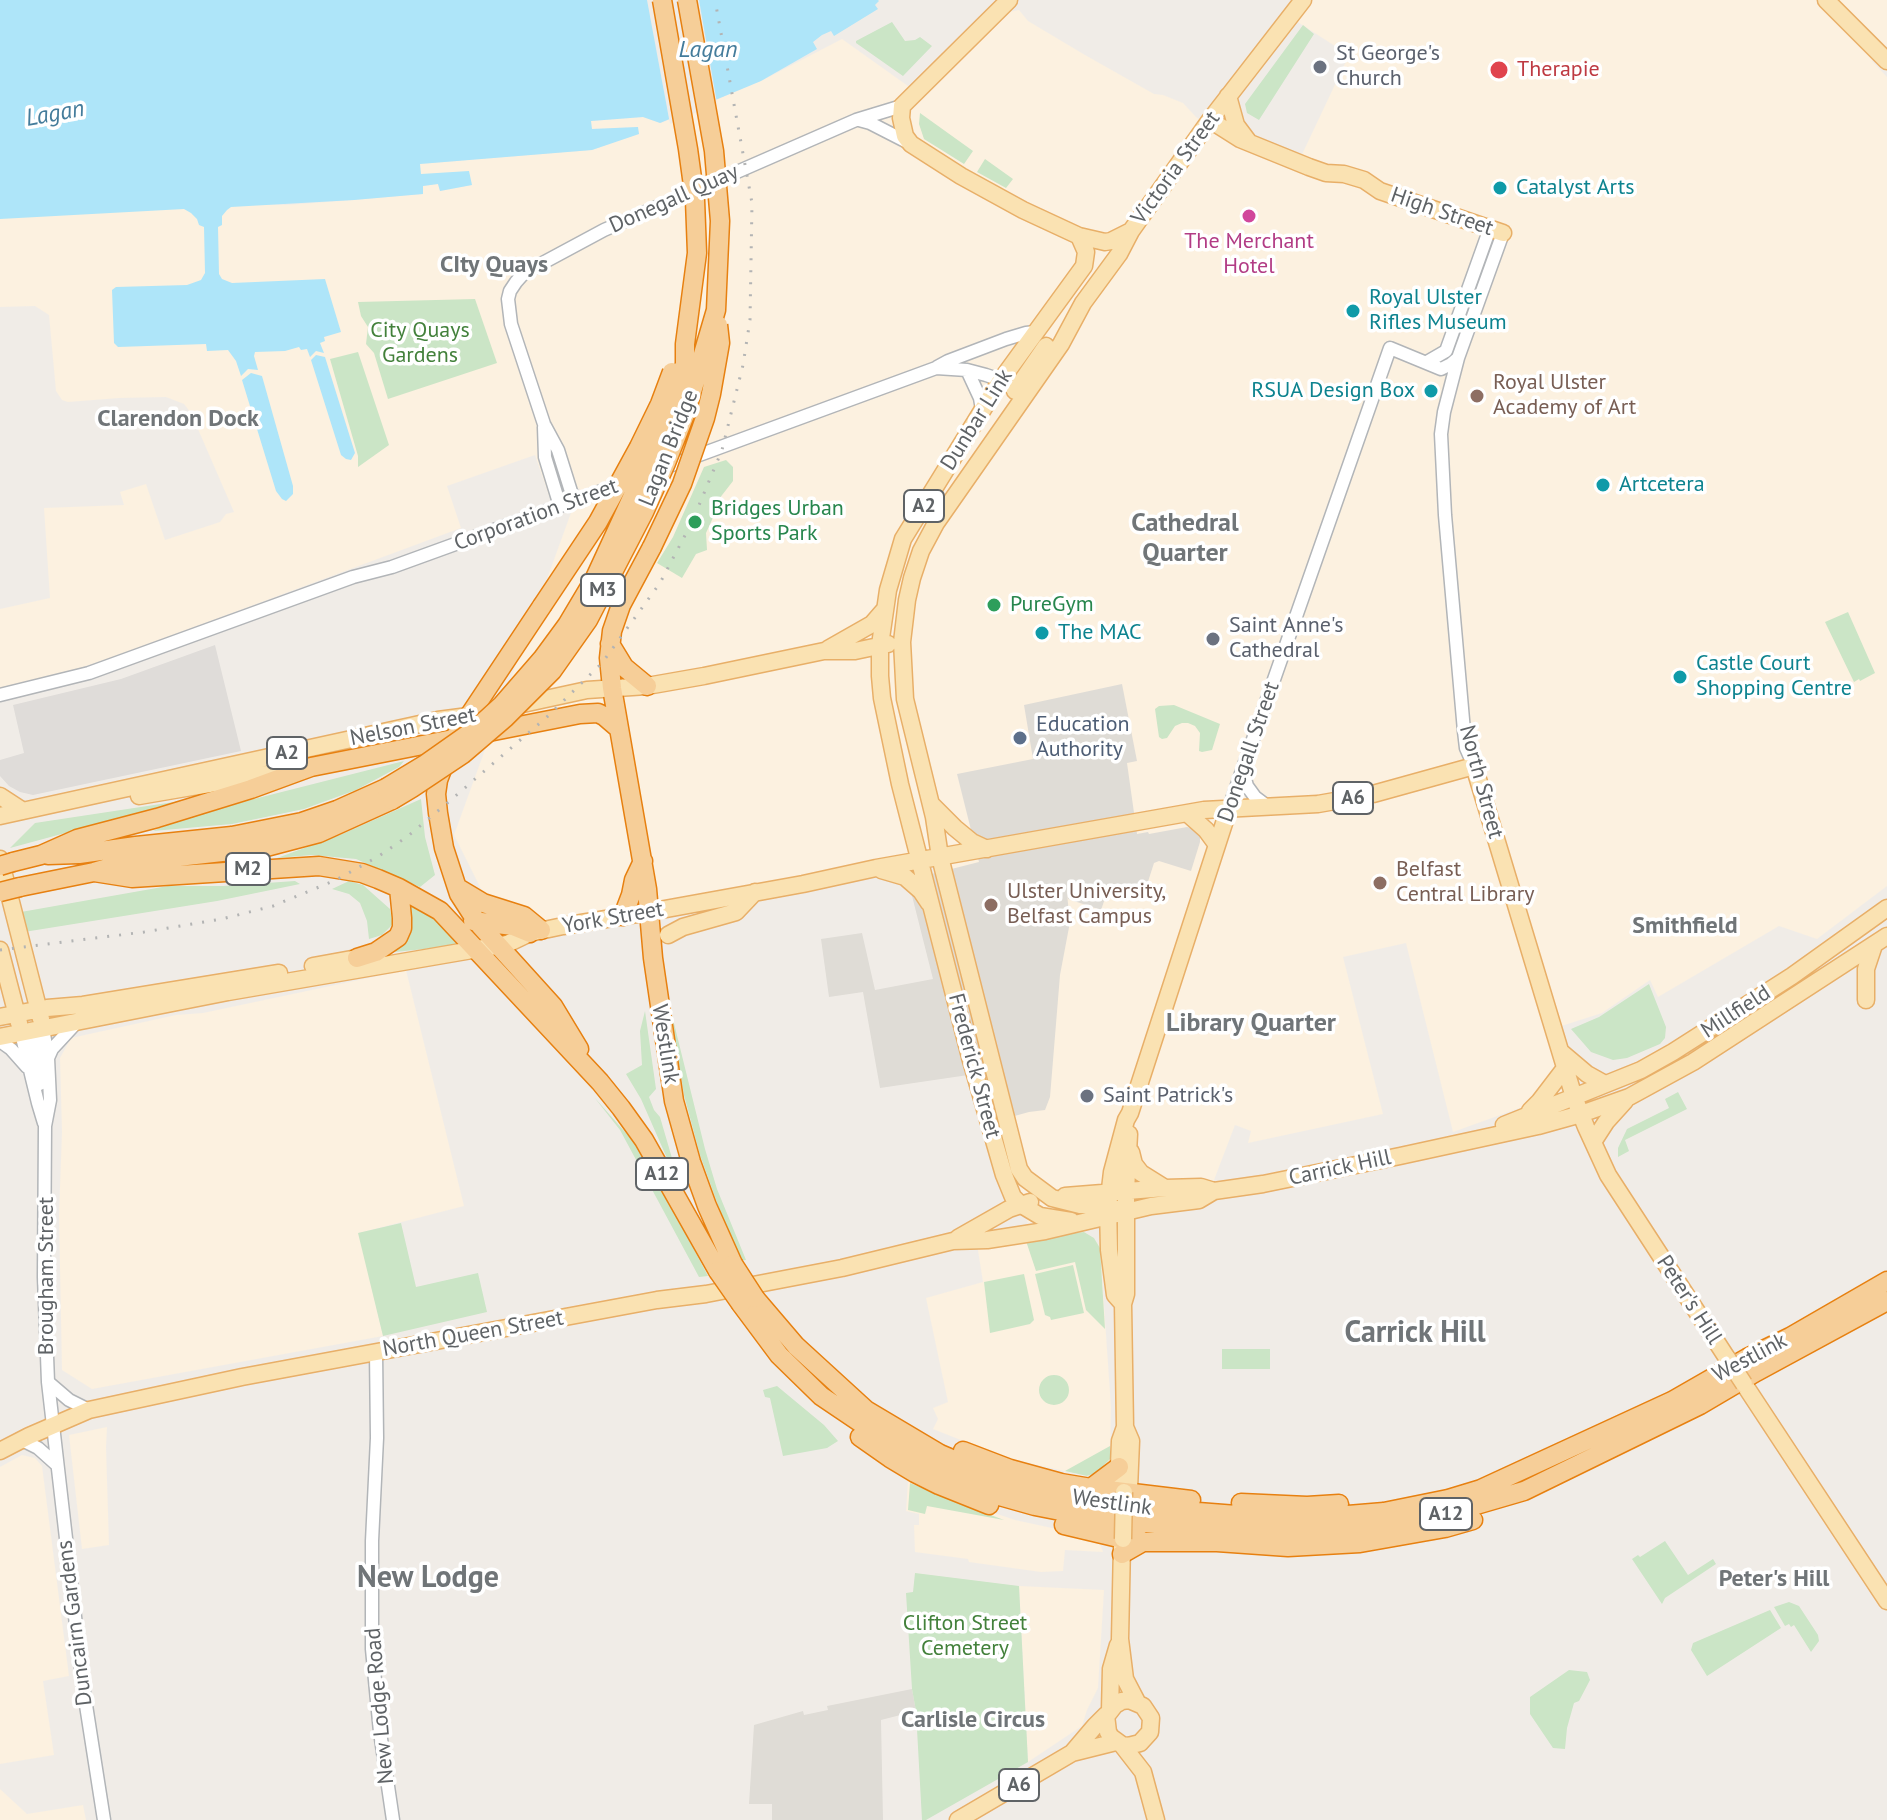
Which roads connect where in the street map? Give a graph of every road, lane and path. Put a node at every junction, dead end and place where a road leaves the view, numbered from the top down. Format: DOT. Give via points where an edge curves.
graph roads {
  1 [pos="662,0"];
  2 [pos="687,0"];
  3 [pos="1009,0"];
  4 [pos="1303,0"];
  5 [pos="1826,0"];
  6 [pos="947,60"];
  7 [pos="1887,61"];
  8 [pos="1228,96"];
  9 [pos="902,106"];
  10 [pos="871,115"];
  11 [pos="1207,115"];
  12 [pos="856,120"];
  13 [pos="1236,125"];
  14 [pos="1249,143"];
  15 [pos="911,144"];
  16 [pos="1496,230"];
  17 [pos="1131,231"];
  18 [pos="1079,236"];
  19 [pos="1083,303"];
  20 [pos="716,310"];
  21 [pos="1035,332"];
  22 [pos="685,344"];
  23 [pos="1061,344"];
  24 [pos="1458,358"];
  25 [pos="1435,363"];
  26 [pos="936,368"];
  27 [pos="967,370"];
  28 [pos="1001,380"];
  29 [pos="1449,391"];
  30 [pos="1020,394"];
  31 [pos="982,410"];
  32 [pos="544,424"];
  33 [pos="574,501"];
  34 [pos="560,506"];
  35 [pos="885,609"];
  36 [pos="902,642"];
  37 [pos="610,644"];
  38 [pos="880,645"];
  39 [pos="824,651"];
  40 [pos="647,686"];
  41 [pos="612,688"];
  42 [pos="0,695"];
  43 [pos="882,698"];
  44 [pos="469,717"];
  45 [pos="618,728"];
  46 [pos="453,740"];
  47 [pos="1474,766"];
  48 [pos="311,767"];
  49 [pos="1243,771"];
  50 [pos="106,794"];
  51 [pos="389,794"];
  52 [pos="0,796"];
  53 [pos="931,804"];
  54 [pos="1267,806"];
  55 [pos="1229,808"];
  56 [pos="23,811"];
  57 [pos="1188,814"];
  58 [pos="2,816"];
  59 [pos="1217,845"];
  60 [pos="987,849"];
  61 [pos="41,855"];
  62 [pos="940,857"];
  63 [pos="643,861"];
  64 [pos="4,862"];
  65 [pos="920,862"];
  66 [pos="876,868"];
  67 [pos="94,872"];
  68 [pos="456,886"];
  69 [pos="399,888"];
  70 [pos="0,892"];
  71 [pos="755,892"];
  72 [pos="932,908"];
  73 [pos="1887,908"];
  74 [pos="440,911"];
  75 [pos="649,912"];
  76 [pos="623,916"];
  77 [pos="16,919"];
  78 [pos="477,922"];
  79 [pos="536,932"];
  80 [pos="668,935"];
  81 [pos="1880,940"];
  82 [pos="498,946"];
  83 [pos="476,949"];
  84 [pos="0,950"];
  85 [pos="652,951"];
  86 [pos="357,958"];
  87 [pos="29,970"];
  88 [pos="4,989"];
  89 [pos="1866,1000"];
  90 [pos="66,1006"];
  91 [pos="27,1020"];
  92 [pos="77,1022"];
  93 [pos="0,1025"];
  94 [pos="0,1039"];
  95 [pos="48,1058"];
  96 [pos="1563,1060"];
  97 [pos="29,1070"];
  98 [pos="600,1082"];
  99 [pos="1605,1084"];
  100 [pos="1574,1097"];
  101 [pos="1629,1097"];
  102 [pos="38,1103"];
  103 [pos="1130,1113"];
  104 [pos="1581,1114"];
  105 [pos="1523,1118"];
  106 [pos="45,1126"];
  107 [pos="1466,1140"];
  108 [pos="1593,1142"];
  109 [pos="1129,1147"];
  110 [pos="1004,1175"];
  111 [pos="1165,1188"];
  112 [pos="1126,1191"];
  113 [pos="1214,1191"];
  114 [pos="1052,1198"];
  115 [pos="1020,1204"];
  116 [pos="1108,1205"];
  117 [pos="1160,1205"];
  118 [pos="1127,1213"];
  119 [pos="987,1222"];
  120 [pos="1081,1223"];
  121 [pos="1019,1234"];
  122 [pos="1001,1237"];
  123 [pos="1127,1238"];
  124 [pos="953,1241"];
  125 [pos="725,1267"];
  126 [pos="1887,1281"];
  127 [pos="748,1301"];
  128 [pos="1887,1301"];
  129 [pos="1123,1304"];
  130 [pos="376,1352"];
  131 [pos="48,1382"];
  132 [pos="846,1392"];
  133 [pos="821,1396"];
  134 [pos="89,1410"];
  135 [pos="53,1425"];
  136 [pos="1125,1427"];
  137 [pos="22,1440"];
  138 [pos="0,1451"];
  139 [pos="57,1465"];
  140 [pos="1119,1467"];
  141 [pos="1519,1472"];
  142 [pos="1091,1488"];
  143 [pos="1524,1491"];
  144 [pos="1124,1492"];
  145 [pos="1122,1546"];
  146 [pos="1887,1601"];
  147 [pos="1120,1639"];
  148 [pos="1137,1702"];
  149 [pos="1108,1713"];
  150 [pos="1148,1735"];
  151 [pos="1119,1744"];
  152 [pos="1072,1753"];
  153 [pos="1143,1772"];
  154 [pos="104,1820"];
  155 [pos="393,1820"];
  156 [pos="958,1820"];
  157 [pos="1156,1820"];
  1 -- 22 [label="highway, Lagan Bridge / M3, bridge" via="695,200 697,253"];
  2 -- 20 [label="highway, Lagan Bridge / M3, bridge" via="718,187"];
  3 -- 6 [label="main road, Donegall Quay"];
  4 -- 8 [label="main road, Victoria Street / A2"];
  5 -- 7 [label="main road"];
  6 -- 9 [label="main road, Donegall Quay"];
  6 -- 10 [label="street"];
  8 -- 11 [label="main road, Victoria Street / A2"];
  8 -- 13 [label="main road"];
  9 -- 10 [label="street, Donegall Quay"];
  9 -- 15 [label="main road" via="902,128"];
  10 -- 12 [label="street, Donegall Quay"];
  11 -- 13 [label="main road"];
  11 -- 14 [label="main road, High Street"];
  11 -- 17 [label="main road, Victoria Street / A2"];
  12 -- 15 [label="street"];
  12 -- 32 [label="street, Donegall Quay" via="604,230 524,273 510,291 511,324"];
  13 -- 14 [label="main road"];
  14 -- 16 [label="main road, High Street" via="1338,182"];
  15 -- 18 [label="main road" via="1001,199"];
  16 -- 24 [label="street, North Street"];
  16 -- 25 [label="street" via="1446,351"];
  17 -- 18 [label="main road" via="1105,242"];
  17 -- 19 [label="main road, Victoria Street / A2"];
  18 -- 21 [label="main road, A2" via="1086,252 1084,266"];
  19 -- 23 [label="main road, Victoria Street / A2"];
  19 -- 30 [label="main road" via="1070,313"];
  20 -- 37 [label="highway, M3, bridge" via="720,343 705,418 682,484 621,605"];
  20 -- 51 [label="highway, Lagan Bridge / M3, bridge" via="666,463 588,620 552,671 505,718 463,754"];
  21 -- 26 [label="street"];
  21 -- 28 [label="main road, Dunbar Link / A2"];
  22 -- 44 [label="highway, M3, bridge" via="598,522"];
  22 -- 51 [label="highway, Lagan Bridge / M3, bridge" via="683,373 670,415 602,564 567,625 502,705"];
  23 -- 30 [label="main road, Dunbar Link / A2"];
  24 -- 25 [label="street" via="1451,364"];
  24 -- 29 [label="street, North Street"];
  25 -- 29 [label="street"];
  25 -- 49 [label="street, Donegall Street" via="1390,348"];
  26 -- 27 [label="street, Corporation Street"];
  26 -- 33 [label="street, Corporation Street"];
  27 -- 28 [label="street, Corporation Street"];
  27 -- 31 [label="street"];
  28 -- 30 [label="street, Corporation Street"];
  28 -- 31 [label="main road, Dunbar Link / A2"];
  29 -- 47 [label="street, North Street" via="1441,434 1445,515 1464,731"];
  30 -- 36 [label="main road, Dunbar Link / A2" via="921,551"];
  31 -- 35 [label="main road, Dunbar Link / A2" via="903,539"];
  32 -- 33 [label="street"];
  32 -- 34 [label="street" via="545,457"];
  33 -- 34 [label="street, Corporation Street"];
  34 -- 42 [label="street, Corporation Street" via="89,673"];
  35 -- 38 [label="main road, Dunbar Link / A2"];
  35 -- 39 [label="main road, Nelson Street / A2" via="872,624"];
  36 -- 38 [label="main road, Nelson Street / A2"];
  36 -- 43 [label="main road" via="888,660"];
  36 -- 53 [label="main road, A2" via="905,699"];
  37 -- 40 [label="highway" via="624,667"];
  37 -- 41 [label="highway"];
  38 -- 39 [label="main road, Nelson Street / A2"];
  38 -- 43 [label="main road, A2"];
  39 -- 40 [label="main road, Nelson Street / A2"];
  40 -- 41 [label="main road, Nelson Street / A2"];
  41 -- 44 [label="main road, Nelson Street / A2"];
  41 -- 45 [label="highway, A12"];
  43 -- 65 [label="main road, A2"];
  44 -- 46 [label="highway, Westlink / A12"];
  44 -- 50 [label="main road, Nelson Street / A2"];
  45 -- 46 [label="highway, Nelson Street" via="598,713 587,713"];
  45 -- 63 [label="highway, A12"];
  46 -- 48 [label="highway, Nelson Street"];
  46 -- 68 [label="highway, Westlink / A12" via="436,794"];
  47 -- 54 [label="main road, A6" via="1373,794"];
  47 -- 96 [label="main road, North Street"];
  48 -- 50 [label="main road, A2" via="130,798"];
  48 -- 61 [label="highway, Nelson Street" via="77,839"];
  49 -- 54 [label="street" via="1247,786"];
  49 -- 55 [label="street, Donegall Street"];
  50 -- 56 [label="main road, Nelson Street / A2"];
  51 -- 61 [label="highway, M3" via="302,822 232,836"];
  51 -- 67 [label="highway, M3" via="319,833 266,847 125,863"];
  52 -- 56 [label="main road"];
  53 -- 60 [label="main road"];
  53 -- 62 [label="main road, A2"];
  54 -- 55 [label="main road, A6"];
  55 -- 57 [label="main road, York Street"];
  55 -- 59 [label="main road, Donegall Street"];
  56 -- 58 [label="main road, Nelson Street / A2"];
  57 -- 59 [label="main road"];
  57 -- 60 [label="main road, York Street"];
  59 -- 103 [label="main road, Donegall Street"];
  60 -- 62 [label="main road, York Street"];
  61 -- 64 [label="highway"];
  62 -- 65 [label="main road, York Street"];
  62 -- 114 [label="main road, Frederick Street" via="1019,1169"];
  63 -- 75 [label="highway, A12"];
  63 -- 76 [label="highway"];
  64 -- 77 [label="main road"];
  65 -- 66 [label="main road, York Street"];
  65 -- 72 [label="main road, Frederick Street"];
  66 -- 71 [label="main road, York Street"];
  66 -- 72 [label="main road" via="905,877"];
  67 -- 69 [label="highway, M2" via="132,878 319,866 362,873"];
  67 -- 70 [label="highway, M2, bridge"];
  68 -- 78 [label="highway, Westlink / A12"];
  68 -- 79 [label="highway" via="483,903 524,916"];
  69 -- 74 [label="highway"];
  69 -- 86 [label="highway" via="398,937"];
  71 -- 75 [label="main road, York Street"];
  71 -- 80 [label="main road" via="736,912"];
  72 -- 110 [label="main road, Frederick Street"];
  73 -- 99 [label="main road, Millfield" via="1700,1036"];
  74 -- 78 [label="highway"];
  74 -- 83 [label="highway, Westlink"];
  75 -- 76 [label="main road, York Street"];
  75 -- 85 [label="highway, Westlink / A12"];
  76 -- 79 [label="main road, York Street"];
  77 -- 87 [label="main road"];
  77 -- 91 [label="main road" via="13,948"];
  78 -- 79 [label="highway"];
  78 -- 82 [label="highway, Westlink / A12"];
  79 -- 82 [label="main road, York Street"];
  80 -- 85 [label="highway"];
  81 -- 89 [label="main road" via="1866,969"];
  81 -- 101 [label="main road, Millfield" via="1736,1036"];
  82 -- 83 [label="main road, York Street"];
  82 -- 98 [label="highway, Westlink / A12" via="553,1006"];
  83 -- 92 [label="main road, York Street"];
  83 -- 98 [label="highway, Westlink / A12"];
  84 -- 88 [label="main road"];
  85 -- 125 [label="highway, Westlink / A12" via="674,1101"];
  86 -- 90 [label="main road, York Street"];
  87 -- 90 [label="main road" via="46,993"];
  87 -- 91 [label="main road"];
  88 -- 91 [label="main road"];
  90 -- 91 [label="main road, York Street"];
  91 -- 92 [label="main road, York Street"];
  91 -- 93 [label="main road"];
  91 -- 94 [label="main road, York Street"];
  91 -- 95 [label="street, Brougham Street"];
  91 -- 97 [label="street, Brougham Street"];
  91 -- 102 [label="street" via="41,1091"];
  92 -- 95 [label="street"];
  94 -- 97 [label="street"];
  95 -- 106 [label="street, Brougham Street"];
  96 -- 99 [label="main road"];
  96 -- 100 [label="main road, North Street"];
  96 -- 105 [label="main road" via="1539,1102"];
  97 -- 102 [label="street, Brougham Street"];
  98 -- 125 [label="highway, Westlink / A12"];
  99 -- 100 [label="main road, Millfield"];
  100 -- 104 [label="main road, North Street"];
  100 -- 105 [label="main road, Carrick Hill"];
  101 -- 104 [label="main road, Millfield"];
  101 -- 108 [label="main road"];
  102 -- 106 [label="street, Brougham Street"];
  103 -- 109 [label="main road, Donegall Street"];
  103 -- 116 [label="main road, Donegall Street"];
  104 -- 107 [label="main road, Carrick Hill"];
  104 -- 108 [label="main road, Peter's Hill"];
  105 -- 107 [label="main road, Carrick Hill"];
  106 -- 131 [label="street, Brougham Street"];
  107 -- 113 [label="main road, Carrick Hill"];
  108 -- 146 [label="main road, Peter's Hill, bridge" via="1616,1188"];
  109 -- 111 [label="main road" via="1138,1169"];
  109 -- 112 [label="main road, Donegall Street"];
  110 -- 115 [label="main road, Frederick Street"];
  110 -- 119 [label="main road" via="1000,1202"];
  111 -- 112 [label="main road, Carrick Hill"];
  111 -- 113 [label="main road, Carrick Hill"];
  112 -- 116 [label="main road, North Queen Street"];
  112 -- 118 [label="main road, Donegall Street"];
  113 -- 117 [label="main road, Carrick Hill" via="1199,1200"];
  114 -- 115 [label="main road, North Queen Street"];
  114 -- 116 [label="main road, North Queen Street"];
  115 -- 119 [label="main road, North Queen Street"];
  115 -- 120 [label="main road" via="1040,1216"];
  116 -- 118 [label="main road, North Queen Street"];
  116 -- 120 [label="main road, North Queen Street"];
  116 -- 129 [label="main road, Donegall Street" via="1115,1295"];
  117 -- 118 [label="main road, Carrick Hill"];
  117 -- 123 [label="main road"];
  118 -- 123 [label="main road, Donegall Street"];
  119 -- 121 [label="main road"];
  119 -- 122 [label="main road"];
  119 -- 124 [label="main road, North Queen Street"];
  120 -- 121 [label="main road, North Queen Street"];
  121 -- 122 [label="main road, North Queen Street"];
  122 -- 124 [label="main road, North Queen Street"];
  123 -- 129 [label="main road, Donegall Street"];
  124 -- 130 [label="main road, North Queen Street" via="842,1268"];
  125 -- 127 [label="highway, Westlink / A12, bridge"];
  126 -- 141 [label="highway, Westlink / A12" via="1672,1401"];
  127 -- 132 [label="highway, Westlink / A12"];
  127 -- 133 [label="highway, Westlink / A12" via="779,1355"];
  128 -- 143 [label="highway, Westlink / A12" via="1700,1405"];
  129 -- 136 [label="main road"];
  130 -- 134 [label="main road, North Queen Street"];
  130 -- 155 [label="street, New Lodge Road" via="372,1649"];
  131 -- 134 [label="street"];
  131 -- 135 [label="street, Brougham Street"];
  132 -- 141 [label="highway, Westlink / A12" via="912,1439 994,1477 1077,1500 1143,1508 1275,1518 1353,1515 1448,1499"];
  132 -- 142 [label="highway" via="982,1459"];
  133 -- 143 [label="highway, Westlink / A12" via="904,1452 952,1476 996,1495 1101,1519 1242,1532 1337,1532 1428,1519"];
  133 -- 145 [label="highway" via="865,1441 939,1485"];
  134 -- 135 [label="main road, North Queen Street"];
  135 -- 137 [label="main road, North Queen Street"];
  135 -- 139 [label="street, Duncairn Gardens"];
  136 -- 140 [label="main road"];
  136 -- 144 [label="main road" via="1131,1441 1129,1489"];
  137 -- 138 [label="main road, North Queen Street"];
  137 -- 139 [label="street"];
  139 -- 154 [label="street, Duncairn Gardens"];
  140 -- 142 [label="highway"];
  140 -- 144 [label="main road" via="1118,1488"];
  141 -- 144 [label="highway" via="1396,1498 1307,1506"];
  142 -- 144 [label="highway"];
  143 -- 145 [label="highway" via="1471,1520 1360,1543 1288,1547 1137,1538"];
  144 -- 145 [label="main road, bridge"];
  145 -- 147 [label="main road"];
  147 -- 148 [label="main road" via="1125,1679"];
  147 -- 149 [label="main road" via="1111,1669"];
  148 -- 149 [label="main road" via="1122,1701"];
  148 -- 150 [label="main road" via="1151,1718"];
  149 -- 151 [label="main road" via="1108,1732"];
  149 -- 152 [label="main road, A6"];
  150 -- 151 [label="main road, A6" via="1134,1745"];
  150 -- 153 [label="main road"];
  151 -- 152 [label="main road, A6"];
  151 -- 153 [label="main road"];
  152 -- 156 [label="main road, A6"];
  153 -- 157 [label="main road"];
}
